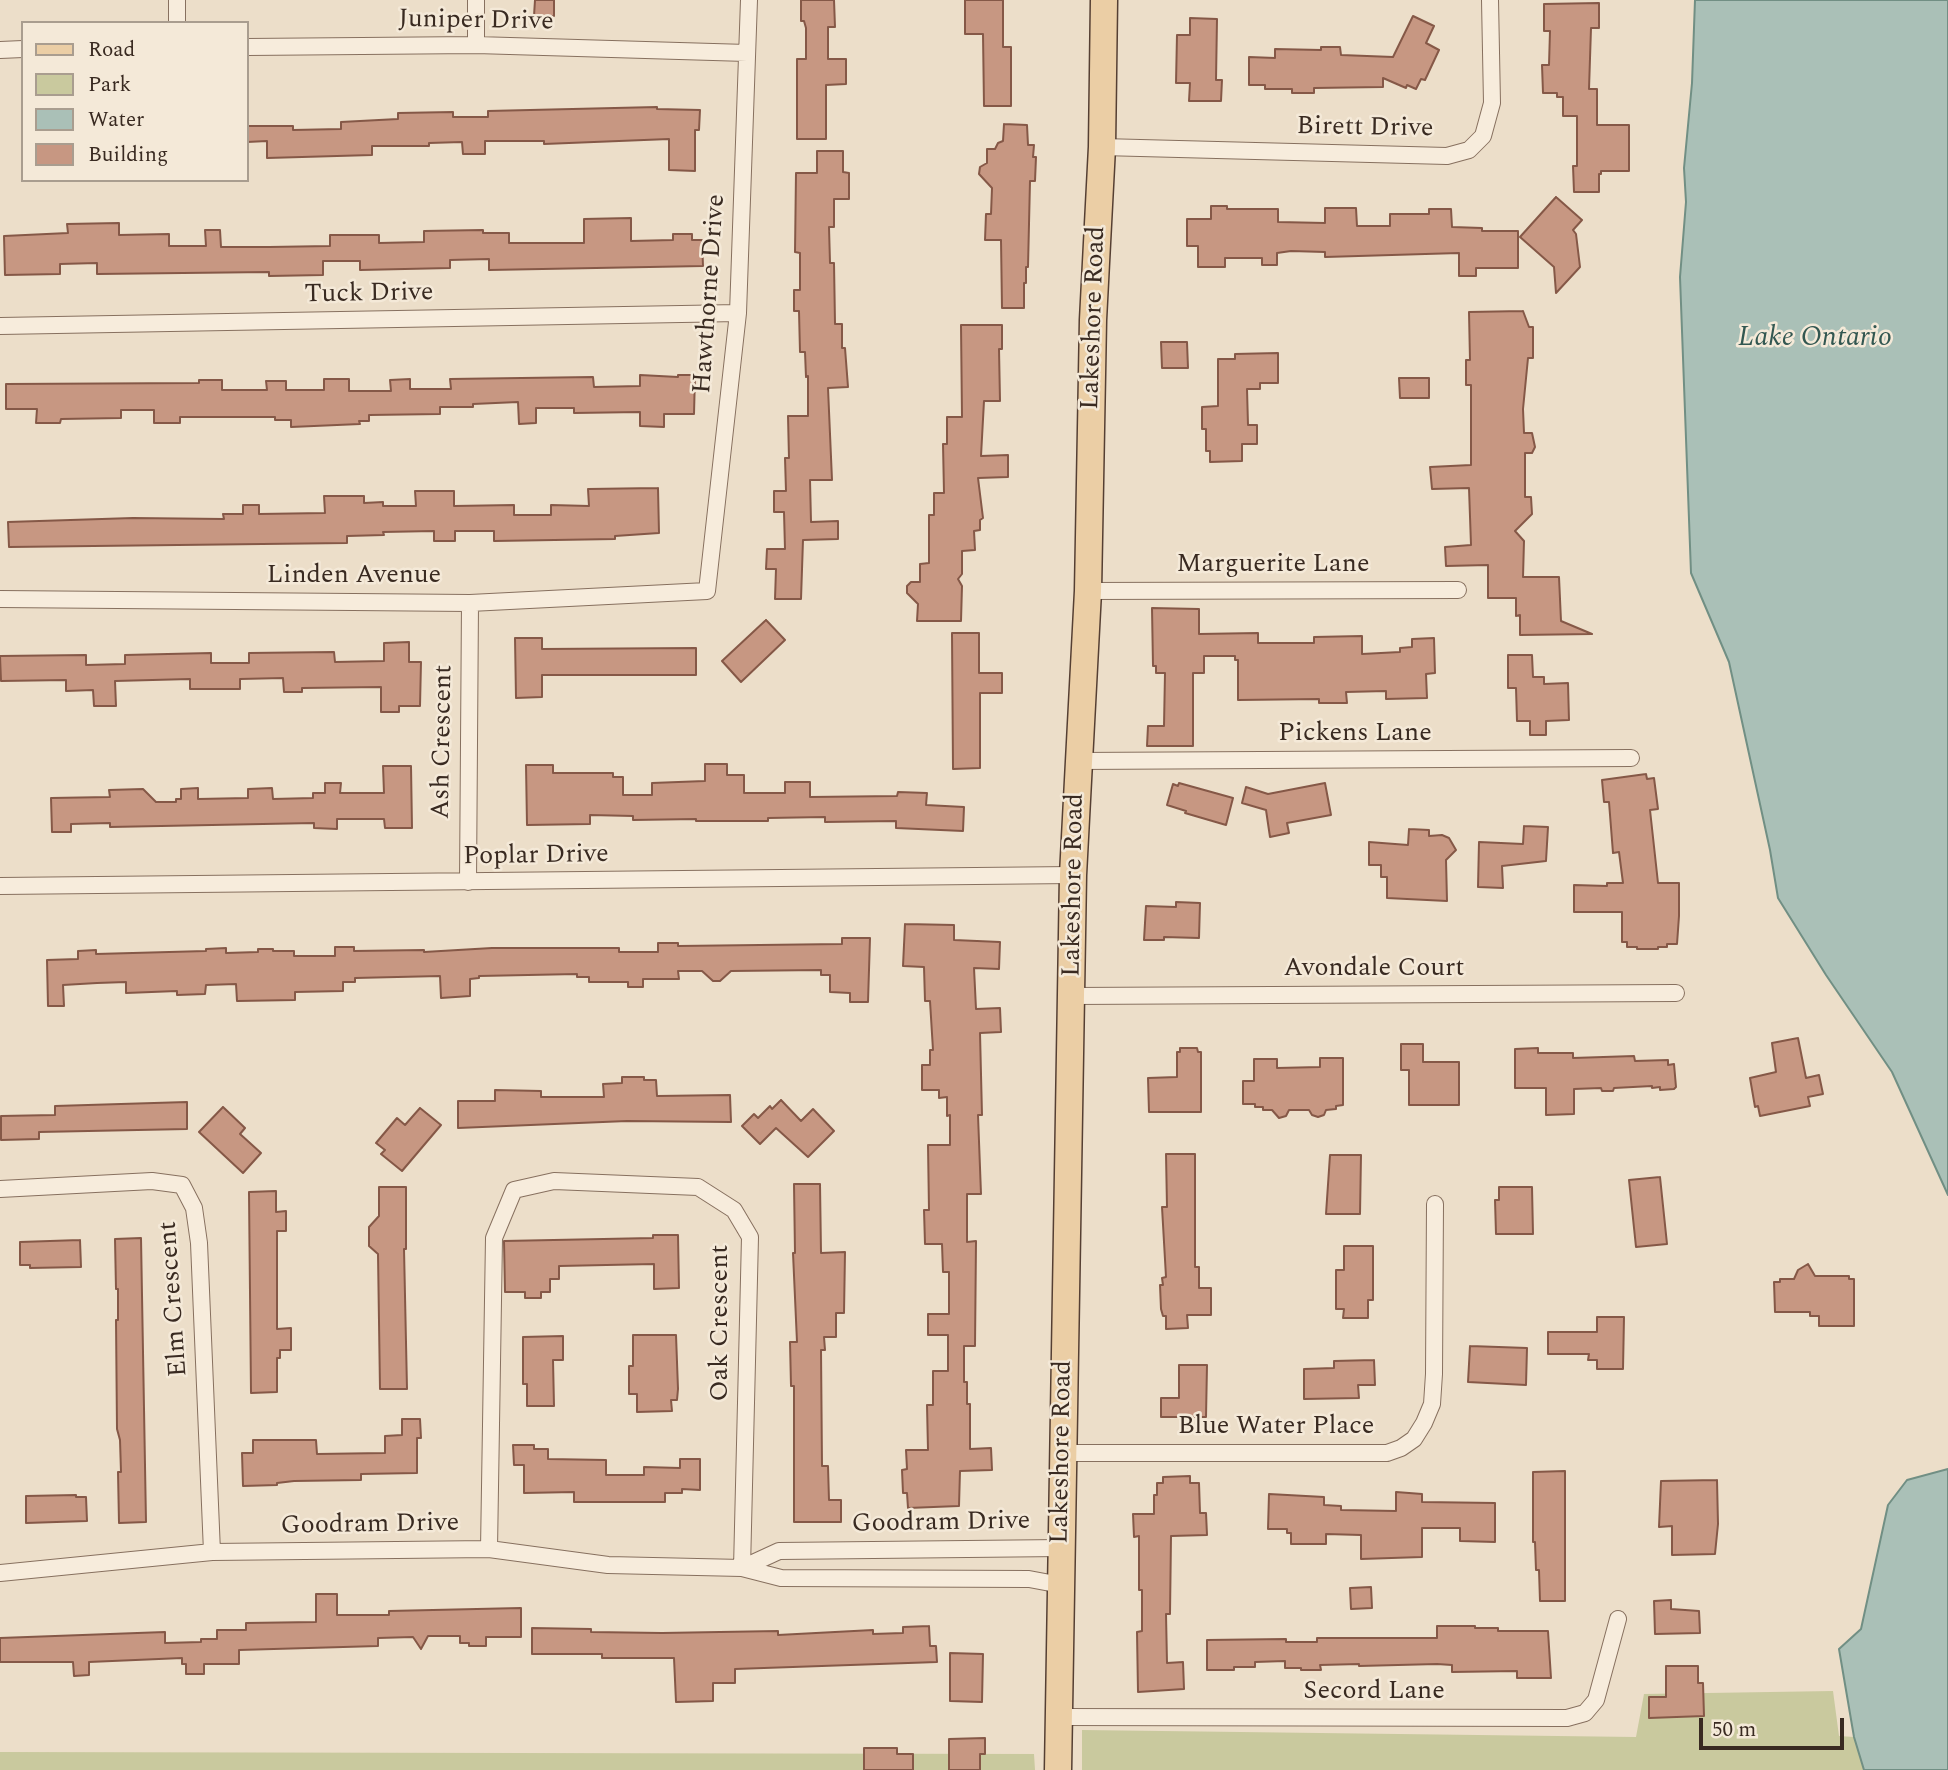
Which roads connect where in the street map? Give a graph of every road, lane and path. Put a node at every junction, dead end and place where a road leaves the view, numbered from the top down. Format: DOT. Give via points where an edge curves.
graph roads {
  1 [pos="177,0"];
  2 [pos="476,0"];
  3 [pos="749,0"];
  4 [pos="1104,0"];
  5 [pos="1490,0"];
  6 [pos="177,21"];
  7 [pos="476,46"];
  8 [pos="248,47"];
  9 [pos="21,49"];
  10 [pos="0,50"];
  11 [pos="747,53"];
  12 [pos="1102,147"];
  13 [pos="738,313"];
  14 [pos="0,326"];
  15 [pos="1458,590"];
  16 [pos="707,591"];
  17 [pos="1088,591"];
  18 [pos="0,599"];
  19 [pos="470,603"];
  20 [pos="1631,758"];
  21 [pos="1078,761"];
  22 [pos="1073,875"];
  23 [pos="468,882"];
  24 [pos="0,886"];
  25 [pos="1676,993"];
  26 [pos="1072,996"];
  27 [pos="0,1189"];
  28 [pos="1435,1204"];
  29 [pos="1063,1453"];
  30 [pos="1061,1548"];
  31 [pos="489,1549"];
  32 [pos="212,1552"];
  33 [pos="741,1568"];
  34 [pos="0,1573"];
  35 [pos="1061,1585"];
  36 [pos="1618,1619"];
  37 [pos="1059,1717"];
  38 [pos="1058,1770"];
  1 -- 6 [label="street"];
  2 -- 7 [label="street"];
  3 -- 11 [label="street, Hawthorne Drive"];
  4 -- 12 [label="main road, Lakeshore Road"];
  5 -- 12 [label="street, Birett Drive" via="1492,103 1483,136 1469,150 1447,156"];
  7 -- 8 [label="street, Juniper Drive"];
  7 -- 11 [label="street, Juniper Drive"];
  9 -- 10 [label="street"];
  11 -- 13 [label="street, Hawthorne Drive"];
  12 -- 17 [label="main road, Lakeshore Road" via="1093,320"];
  13 -- 14 [label="street, Tuck Drive"];
  13 -- 16 [label="street, Hawthorne Drive"];
  15 -- 17 [label="street, Marguerite Lane"];
  16 -- 19 [label="street, Linden Avenue"];
  17 -- 21 [label="main road, Lakeshore Road"];
  18 -- 19 [label="street, Linden Avenue"];
  19 -- 23 [label="street, Ash Crescent"];
  20 -- 21 [label="street, Pickens Lane"];
  21 -- 22 [label="main road, Lakeshore Road"];
  22 -- 23 [label="street, Poplar Drive"];
  22 -- 26 [label="main road, Lakeshore Road"];
  23 -- 24 [label="street, Poplar Drive"];
  25 -- 26 [label="street, Avondale Court"];
  26 -- 29 [label="main road, Lakeshore Road"];
  27 -- 32 [label="street, Elm Crescent" via="152,1181 182,1185 194,1208 199,1243"];
  28 -- 29 [label="street, Blue Water Place" via="1432,1404 1414,1439 1401,1448 1387,1452"];
  29 -- 30 [label="main road, Lakeshore Road"];
  30 -- 33 [label="street, Goodram Drive" via="779,1551"];
  30 -- 35 [label="main road, Lakeshore Road"];
  31 -- 32 [label="street, Goodram Drive"];
  31 -- 33 [label="street, Goodram Drive" via="608,1565"];
  31 -- 33 [label="street, Oak Crescent" via="494,1238 514,1190 554,1181 698,1187 734,1210 750,1237"];
  32 -- 34 [label="street, Goodram Drive"];
  33 -- 35 [label="street, Goodram Drive" via="781,1578 1029,1579"];
  35 -- 37 [label="main road, Lakeshore Road"];
  36 -- 37 [label="street, Secord Lane" via="1596,1700 1585,1713 1567,1718"];
  37 -- 38 [label="main road, Lakeshore Road"];
}
